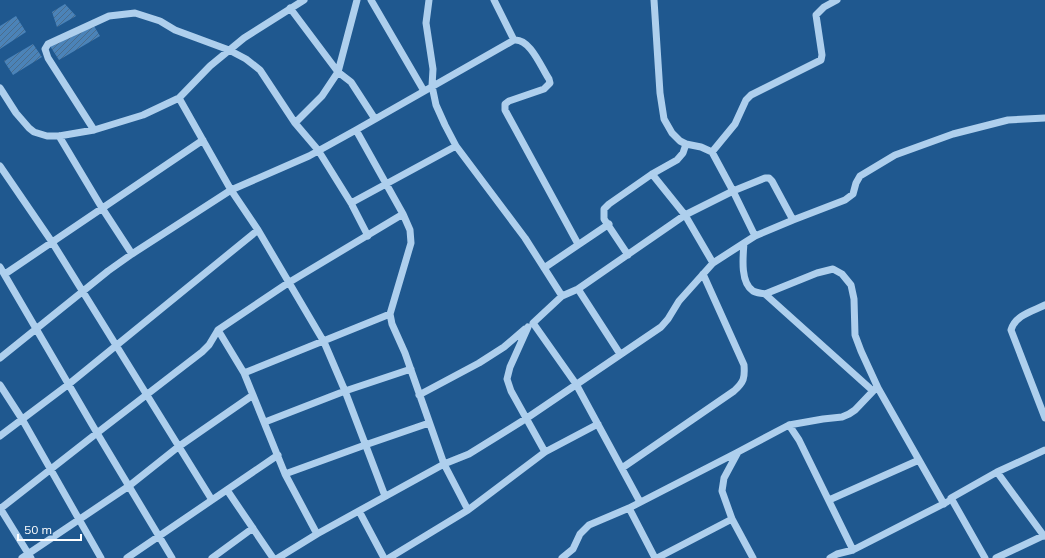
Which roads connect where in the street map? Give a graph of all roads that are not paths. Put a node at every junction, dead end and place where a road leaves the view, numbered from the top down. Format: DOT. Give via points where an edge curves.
graph roads {
  1 [pos="304,0"];
  2 [pos="357,0"];
  3 [pos="371,0"];
  4 [pos="429,0"];
  5 [pos="494,0"];
  6 [pos="654,0"];
  7 [pos="837,0"];
  8 [pos="290,8"];
  9 [pos="514,40"];
  10 [pos="229,50"];
  11 [pos="338,72"];
  12 [pos="432,86"];
  13 [pos="0,88"];
  14 [pos="424,91"];
  15 [pos="179,98"];
  16 [pos="1045,118"];
  17 [pos="374,119"];
  18 [pos="295,123"];
  19 [pos="94,130"];
  20 [pos="356,130"];
  21 [pos="59,136"];
  22 [pos="203,140"];
  23 [pos="686,144"];
  24 [pos="456,146"];
  25 [pos="318,150"];
  26 [pos="712,152"];
  27 [pos="0,166"];
  28 [pos="652,174"];
  29 [pos="387,184"];
  30 [pos="231,190"];
  31 [pos="733,191"];
  32 [pos="351,203"];
  33 [pos="102,208"];
  34 [pos="403,214"];
  35 [pos="685,215"];
  36 [pos="793,220"];
  37 [pos="608,224"];
  38 [pos="258,230"];
  39 [pos="368,236"];
  40 [pos="755,236"];
  41 [pos="52,242"];
  42 [pos="744,243"];
  43 [pos="578,244"];
  44 [pos="132,254"];
  45 [pos="628,255"];
  46 [pos="713,262"];
  47 [pos="0,267"];
  48 [pos="544,268"];
  49 [pos="5,274"];
  50 [pos="703,274"];
  51 [pos="288,283"];
  52 [pos="578,289"];
  53 [pos="83,291"];
  54 [pos="765,294"];
  55 [pos="562,296"];
  56 [pos="1045,305"];
  57 [pos="390,314"];
  58 [pos="530,325"];
  59 [pos="36,328"];
  60 [pos="218,330"];
  61 [pos="324,342"];
  62 [pos="116,345"];
  63 [pos="620,354"];
  64 [pos="0,358"];
  65 [pos="411,369"];
  66 [pos="244,372"];
  67 [pos="68,384"];
  68 [pos="576,384"];
  69 [pos="0,385"];
  70 [pos="875,390"];
  71 [pos="345,391"];
  72 [pos="253,394"];
  73 [pos="146,395"];
  74 [pos="419,395"];
  75 [pos="527,418"];
  76 [pos="1045,418"];
  77 [pos="22,420"];
  78 [pos="265,422"];
  79 [pos="429,423"];
  80 [pos="598,424"];
  81 [pos="789,425"];
  82 [pos="97,433"];
  83 [pos="0,436"];
  84 [pos="365,445"];
  85 [pos="178,447"];
  86 [pos="1045,450"];
  87 [pos="545,452"];
  88 [pos="738,452"];
  89 [pos="278,455"];
  90 [pos="919,460"];
  91 [pos="444,464"];
  92 [pos="622,468"];
  93 [pos="50,469"];
  94 [pos="997,472"];
  95 [pos="285,474"];
  96 [pos="129,486"];
  97 [pos="227,490"];
  98 [pos="385,496"];
  99 [pos="951,498"];
  100 [pos="212,500"];
  101 [pos="829,500"];
  102 [pos="640,502"];
  103 [pos="944,504"];
  104 [pos="629,508"];
  105 [pos="0,509"];
  106 [pos="359,510"];
  107 [pos="468,510"];
  108 [pos="732,519"];
  109 [pos="79,520"];
  110 [pos="253,528"];
  111 [pos="317,534"];
  112 [pos="1044,535"];
  113 [pos="160,536"];
  114 [pos="853,550"];
  115 [pos="27,556"];
  116 [pos="835,557"];
  117 [pos="101,558"];
  118 [pos="127,558"];
  119 [pos="172,558"];
  120 [pos="212,558"];
  121 [pos="273,558"];
  122 [pos="278,558"];
  123 [pos="384,558"];
  124 [pos="388,558"];
  125 [pos="562,558"];
  126 [pos="656,558"];
  127 [pos="753,558"];
  128 [pos="985,558"];
  129 [pos="996,558"];
  1 -- 8 [label="street"];
  2 -- 11 [label="street"];
  3 -- 14 [label="street"];
  4 -- 12 [label="street" via="426,23 433,69"];
  5 -- 9 [label="street"];
  6 -- 23 [label="street" via="664,119 672,133"];
  7 -- 26 [label="street" via="816,15 822,53 820,60 751,95 735,124"];
  8 -- 10 [label="street"];
  8 -- 11 [label="street"];
  9 -- 12 [label="street"];
  9 -- 43 [label="street" via="523,41 529,46 550,83 544,89 509,101 505,104 505,110"];
  10 -- 15 [label="street"];
  10 -- 18 [label="street" via="260,70"];
  10 -- 19 [label="street" via="135,13 109,16 48,44 45,49 48,58"];
  11 -- 17 [label="street" via="351,82"];
  11 -- 18 [label="street" via="322,96"];
  12 -- 14 [label="street"];
  12 -- 24 [label="street" via="436,105"];
  13 -- 21 [label="street" via="29,128 47,136"];
  14 -- 17 [label="street"];
  15 -- 19 [label="street" via="143,114"];
  15 -- 22 [label="street"];
  16 -- 36 [label="street" via="1008,120 953,134 895,155 860,176 853,194 845,200"];
  17 -- 20 [label="street"];
  18 -- 25 [label="street"];
  19 -- 21 [label="street"];
  20 -- 25 [label="street"];
  20 -- 29 [label="street"];
  21 -- 33 [label="street"];
  22 -- 30 [label="street"];
  22 -- 33 [label="street"];
  23 -- 26 [label="street"];
  23 -- 28 [label="street" via="681,157"];
  24 -- 29 [label="street"];
  24 -- 48 [label="street" via="525,238"];
  25 -- 30 [label="street"];
  25 -- 32 [label="street"];
  26 -- 31 [label="street"];
  27 -- 41 [label="street"];
  28 -- 35 [label="street"];
  28 -- 37 [label="street" via="609,204 604,210 604,219"];
  29 -- 32 [label="street"];
  29 -- 34 [label="street"];
  30 -- 38 [label="street"];
  30 -- 44 [label="street"];
  31 -- 35 [label="street"];
  31 -- 36 [label="street" via="769,178"];
  31 -- 40 [label="street"];
  32 -- 39 [label="street"];
  33 -- 41 [label="street"];
  33 -- 44 [label="street"];
  34 -- 39 [label="street"];
  34 -- 57 [label="street" via="410,230 411,243"];
  35 -- 45 [label="street"];
  35 -- 46 [label="street"];
  36 -- 40 [label="street"];
  37 -- 43 [label="street"];
  37 -- 45 [label="street"];
  38 -- 51 [label="street"];
  38 -- 62 [label="street"];
  39 -- 51 [label="street"];
  40 -- 42 [label="street"];
  41 -- 49 [label="street"];
  41 -- 53 [label="street"];
  42 -- 46 [label="street"];
  42 -- 54 [label="street" via="743,274 753,292"];
  43 -- 48 [label="street"];
  44 -- 53 [label="street"];
  45 -- 52 [label="street"];
  46 -- 50 [label="street"];
  47 -- 49 [label="street"];
  48 -- 55 [label="street"];
  49 -- 59 [label="street"];
  50 -- 63 [label="street" via="679,300 661,327"];
  50 -- 92 [label="street" via="744,365 745,375 742,384"];
  51 -- 60 [label="street"];
  51 -- 61 [label="street"];
  52 -- 55 [label="street"];
  52 -- 63 [label="street"];
  53 -- 59 [label="street"];
  53 -- 62 [label="street"];
  54 -- 70 [label="street"];
  54 -- 70 [label="street" via="817,273 833,269 842,274 850,285 854,299 855,335"];
  55 -- 58 [label="street"];
  56 -- 76 [label="street" via="1017,319 1011,330"];
  57 -- 61 [label="street"];
  57 -- 65 [label="street"];
  58 -- 68 [label="street"];
  58 -- 74 [label="street" via="504,347"];
  58 -- 75 [label="street" via="507,379"];
  59 -- 64 [label="street"];
  59 -- 67 [label="street"];
  60 -- 66 [label="street"];
  60 -- 73 [label="street" via="202,352"];
  61 -- 66 [label="street"];
  61 -- 71 [label="street"];
  62 -- 67 [label="street"];
  62 -- 73 [label="street"];
  63 -- 68 [label="street"];
  65 -- 71 [label="street"];
  65 -- 74 [label="street"];
  66 -- 72 [label="street"];
  67 -- 77 [label="street"];
  67 -- 82 [label="street"];
  68 -- 75 [label="street"];
  68 -- 80 [label="street"];
  69 -- 77 [label="street"];
  70 -- 81 [label="street" via="849,414"];
  70 -- 90 [label="street"];
  71 -- 78 [label="street"];
  71 -- 84 [label="street"];
  72 -- 78 [label="street"];
  72 -- 85 [label="street"];
  73 -- 82 [label="street"];
  73 -- 85 [label="street"];
  74 -- 79 [label="street"];
  75 -- 87 [label="street"];
  75 -- 91 [label="street" via="470,454"];
  77 -- 83 [label="street"];
  77 -- 93 [label="street"];
  78 -- 89 [label="street"];
  79 -- 84 [label="street"];
  79 -- 91 [label="street"];
  80 -- 87 [label="street"];
  80 -- 92 [label="street"];
  81 -- 88 [label="street"];
  81 -- 101 [label="street"];
  82 -- 93 [label="street"];
  82 -- 96 [label="street"];
  84 -- 95 [label="street"];
  84 -- 98 [label="street"];
  85 -- 96 [label="street"];
  85 -- 100 [label="street"];
  86 -- 94 [label="street"];
  87 -- 107 [label="street"];
  88 -- 102 [label="street"];
  88 -- 108 [label="street" via="724,478 722,491"];
  89 -- 95 [label="street"];
  89 -- 97 [label="street"];
  90 -- 101 [label="street"];
  90 -- 103 [label="street"];
  91 -- 98 [label="street"];
  91 -- 107 [label="street"];
  92 -- 102 [label="street"];
  93 -- 105 [label="street"];
  93 -- 109 [label="street"];
  94 -- 99 [label="street"];
  94 -- 112 [label="street"];
  95 -- 111 [label="street"];
  96 -- 109 [label="street"];
  96 -- 113 [label="street"];
  97 -- 100 [label="street"];
  97 -- 110 [label="street"];
  98 -- 106 [label="street"];
  99 -- 103 [label="street"];
  99 -- 128 [label="street"];
  100 -- 113 [label="street"];
  101 -- 114 [label="street"];
  102 -- 104 [label="street"];
  103 -- 114 [label="street"];
  104 -- 125 [label="street" via="585,528 573,549"];
  104 -- 126 [label="street"];
  105 -- 115 [label="street"];
  106 -- 111 [label="street"];
  106 -- 123 [label="street"];
  107 -- 124 [label="street"];
  108 -- 126 [label="street"];
  108 -- 127 [label="street"];
  109 -- 115 [label="street"];
  109 -- 117 [label="street"];
  110 -- 120 [label="street"];
  110 -- 121 [label="street"];
  111 -- 122 [label="street"];
  112 -- 129 [label="street"];
  113 -- 118 [label="street"];
  113 -- 119 [label="street"];
  114 -- 116 [label="street"];
}
